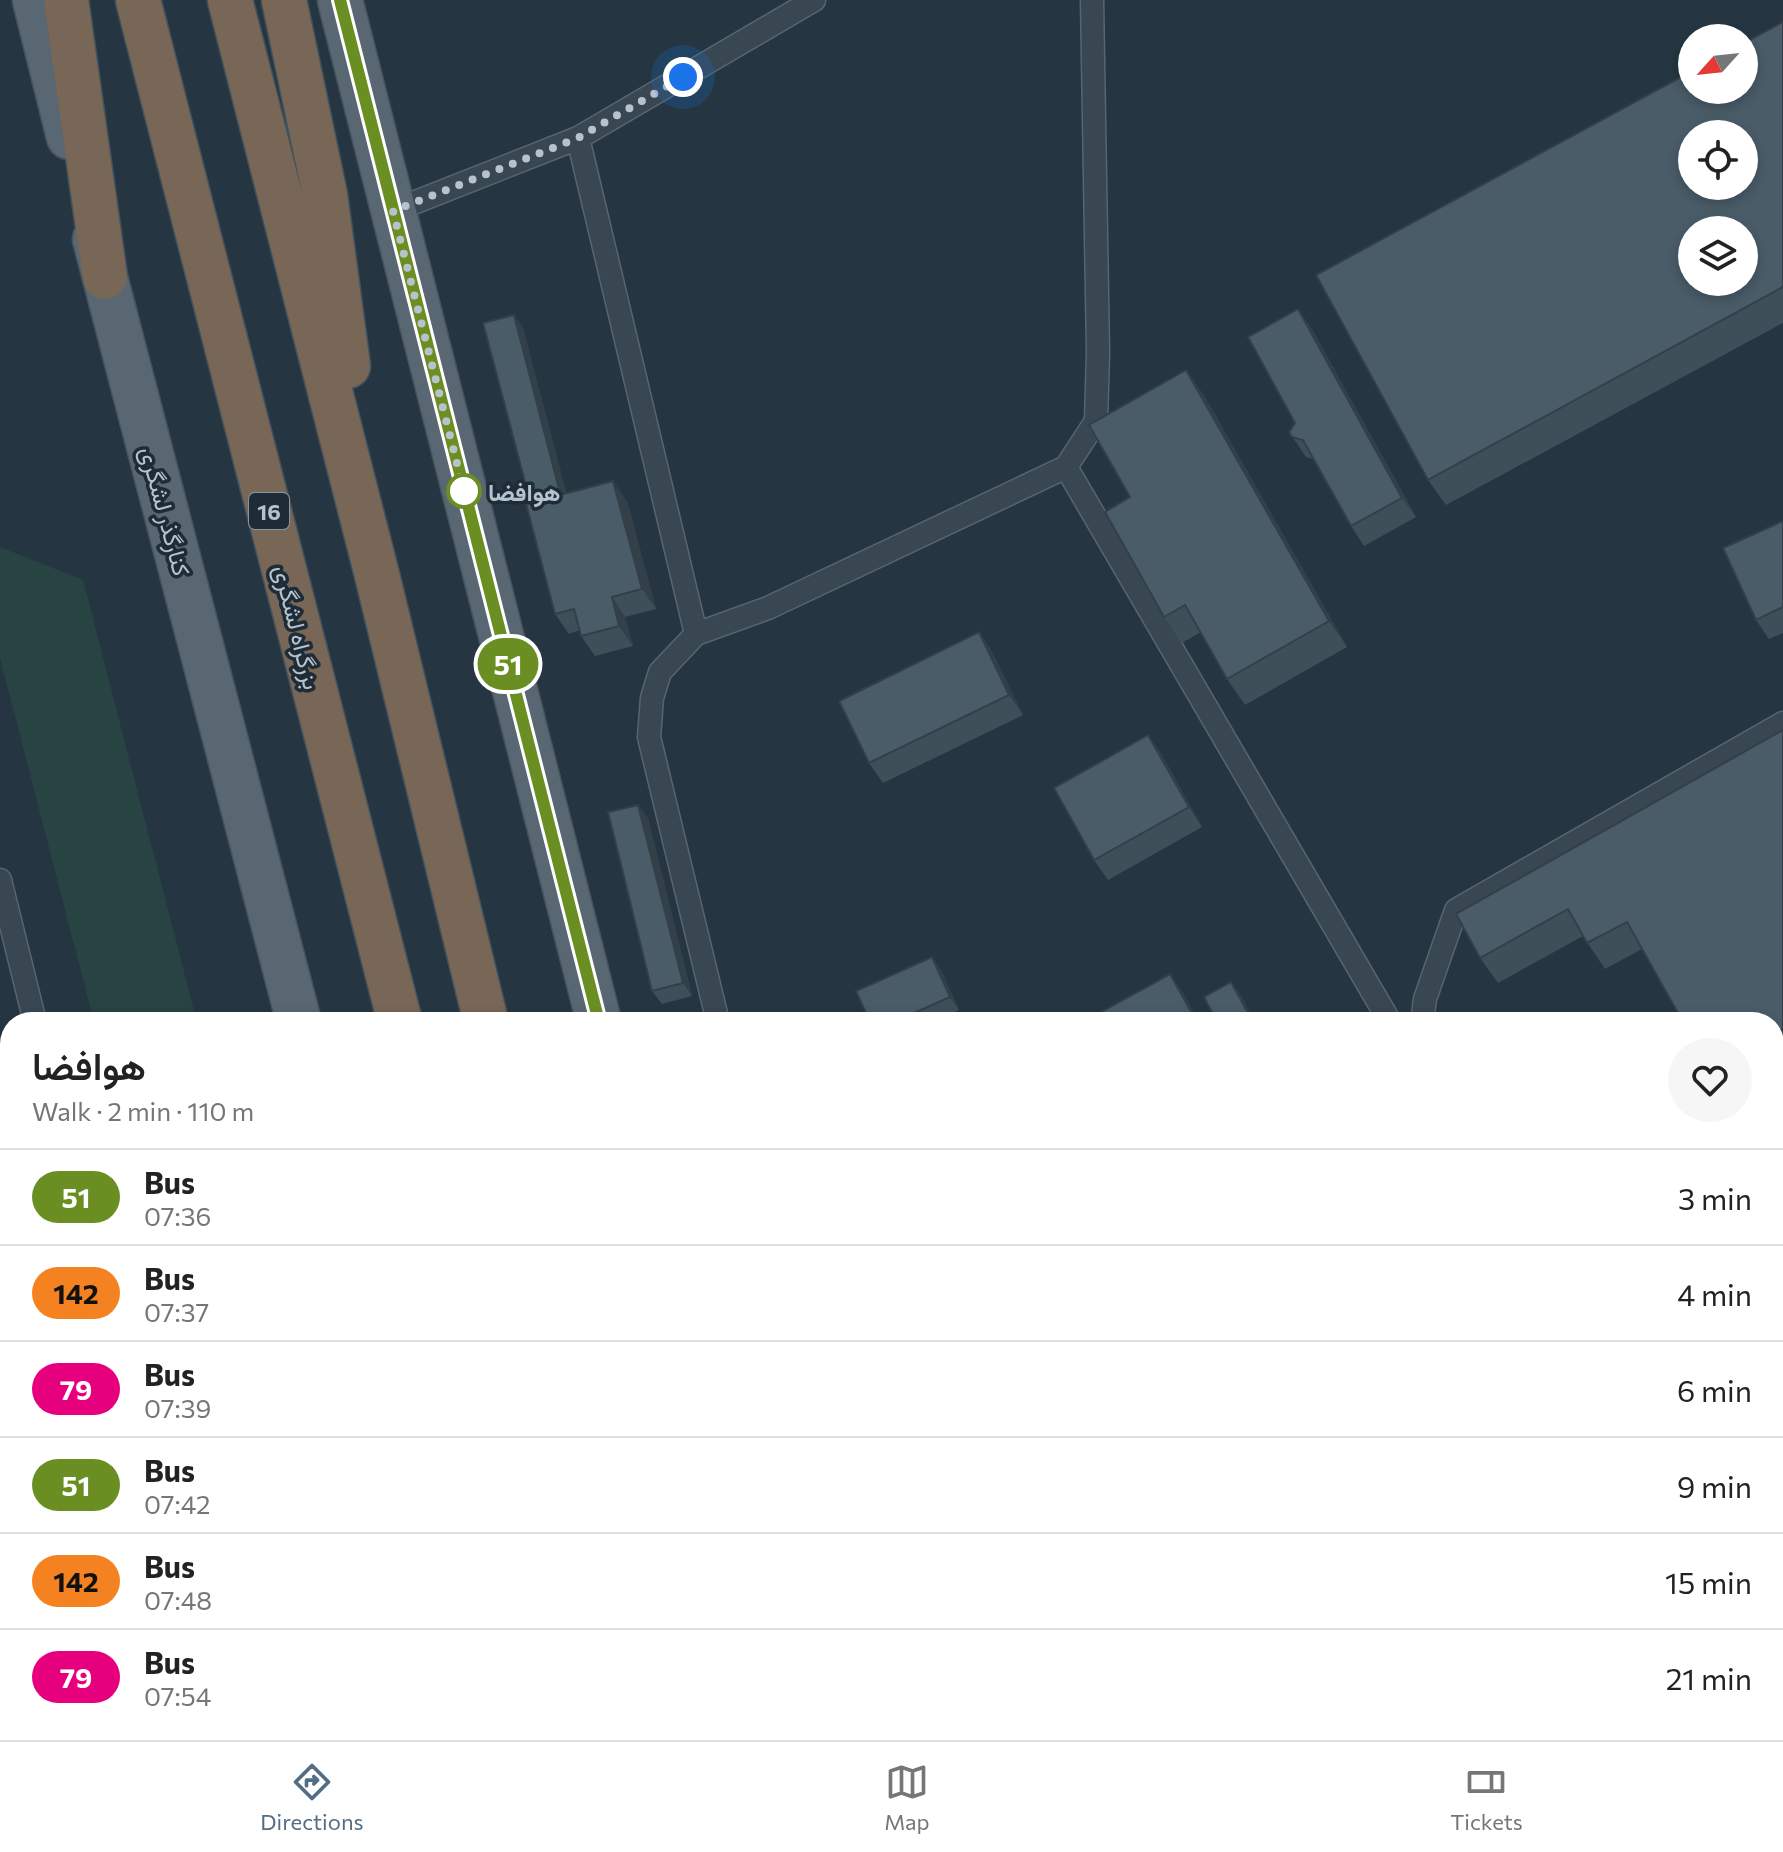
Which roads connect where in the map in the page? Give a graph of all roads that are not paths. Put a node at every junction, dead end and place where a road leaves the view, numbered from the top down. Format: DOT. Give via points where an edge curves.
graph roads {
  1 [pos="35,0"];
  2 [pos="66,0"];
  3 [pos="138,0"];
  4 [pos="230,0"];
  5 [pos="284,0"];
  6 [pos="340,0"];
  7 [pos="814,0"];
  8 [pos="1092,0"];
  9 [pos="578,138"];
  10 [pos="393,211"];
  11 [pos="105,277"];
  12 [pos="1066,467"];
  13 [pos="377,575"];
  14 [pos="696,634"];
  15 [pos="1783,723"];
  16 [pos="0,880"];
  17 [pos="33,1012"];
  18 [pos="296,1012"];
  19 [pos="397,1012"];
  20 [pos="484,1012"];
  21 [pos="596,1012"];
  22 [pos="716,1012"];
  23 [pos="1384,1012"];
  24 [pos="1423,1012"];
  1 -- 11 [label="main road, کنارگذر لشگری"];
  2 -- 11 [label="highway"];
  3 -- 19 [label="highway, بزرگراه لشگری / 16"];
  4 -- 13 [label="highway"];
  5 -- 13 [label="highway" via="325,195"];
  6 -- 10 [label="main road"];
  7 -- 9 [label="lane"];
  8 -- 12 [label="lane" via="1096,421"];
  9 -- 10 [label="lane"];
  9 -- 14 [label="lane"];
  10 -- 21 [label="main road"];
  11 -- 18 [label="main road, کنارگذر لشگری"];
  12 -- 14 [label="lane" via="768,608"];
  12 -- 23 [label="lane"];
  13 -- 20 [label="highway"];
  14 -- 22 [label="lane" via="660,672 649,737"];
  15 -- 24 [label="lane" via="1456,910"];
  16 -- 17 [label="lane"];
}
